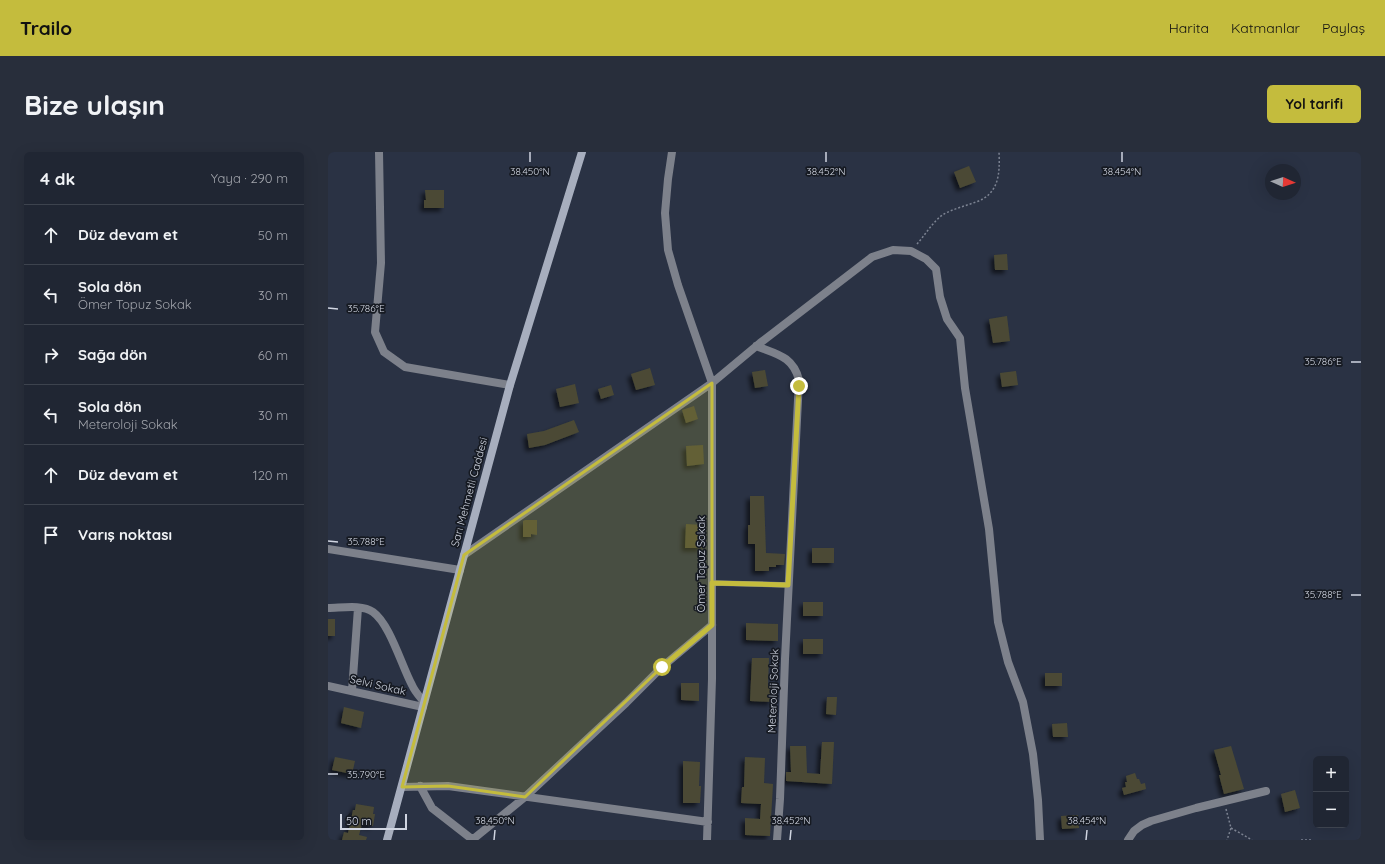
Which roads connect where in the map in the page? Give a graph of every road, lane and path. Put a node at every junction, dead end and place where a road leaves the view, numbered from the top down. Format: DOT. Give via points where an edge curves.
graph roads {
  1 [pos="379,152"];
  2 [pos="582,152"];
  3 [pos="672,152"];
  4 [pos="999,152"];
  5 [pos="911,252"];
  6 [pos="756,346"];
  7 [pos="712,383"];
  8 [pos="510,385"];
  9 [pos="328,549"];
  10 [pos="464,556"];
  11 [pos="460,570"];
  12 [pos="712,583"];
  13 [pos="788,585"];
  14 [pos="328,608"];
  15 [pos="358,608"];
  16 [pos="712,625"];
  17 [pos="328,686"];
  18 [pos="352,691"];
  19 [pos="424,705"];
  20 [pos="420,786"];
  21 [pos="402,787"];
  22 [pos="1266,791"];
  23 [pos="525,797"];
  24 [pos="1224,801"];
  25 [pos="708,822"];
  26 [pos="1231,828"];
  27 [pos="387,840"];
  28 [pos="472,840"];
  29 [pos="707,840"];
  30 [pos="777,840"];
  31 [pos="1040,840"];
  32 [pos="1128,840"];
  33 [pos="1226,840"];
  34 [pos="1252,840"];
  35 [pos="1301,840"];
  36 [pos="1311,840"];
  1 -- 8 [label="street" via="381,263 375,332 384,352 405,367"];
  2 -- 8 [label="street, Sarı Mehmetli Caddesi"];
  3 -- 7 [label="street, Ömer Topuz Sokak" via="665,213 668,250"];
  4 -- 5 [label="path" via="1000,168 997,183 990,194 978,202 943,215"];
  5 -- 6 [label="street" via="893,250 872,257"];
  5 -- 31 [label="street" via="926,258 936,269 947,320 960,338 965,388 989,529 998,622 1022,702 1033,754"];
  6 -- 7 [label="street"];
  6 -- 13 [label="street, Meteroloji Sokak" via="788,359 796,369 799,380"];
  7 -- 10 [label="street"];
  7 -- 12 [label="street, Ömer Topuz Sokak"];
  8 -- 10 [label="street, Sarı Mehmetli Caddesi"];
  9 -- 11 [label="street"];
  10 -- 11 [label="street, Sarı Mehmetli Caddesi"];
  11 -- 19 [label="street, Sarı Mehmetli Caddesi"];
  12 -- 13 [label="lane"];
  12 -- 16 [label="street, Ömer Topuz Sokak"];
  13 -- 30 [label="street, Meteroloji Sokak"];
  14 -- 15 [label="street"];
  15 -- 18 [label="street"];
  15 -- 19 [label="street" via="373,612 379,618"];
  16 -- 23 [label="street" via="662,667"];
  16 -- 25 [label="street, Ömer Topuz Sokak"];
  17 -- 18 [label="street, Selvi Sokak"];
  18 -- 19 [label="street, Selvi Sokak"];
  19 -- 21 [label="street, Sarı Mehmetli Caddesi"];
  20 -- 21 [label="street"];
  20 -- 23 [label="street" via="448,786"];
  20 -- 28 [label="street" via="432,808"];
  21 -- 27 [label="street, Sarı Mehmetli Caddesi"];
  22 -- 24 [label="street"];
  23 -- 25 [label="street"];
  23 -- 28 [label="street"];
  24 -- 26 [label="path"];
  24 -- 32 [label="street" via="1142,825"];
  25 -- 29 [label="street, Ömer Topuz Sokak"];
  26 -- 33 [label="path"];
  26 -- 34 [label="path"];
  35 -- 36 [label="path"];
}
